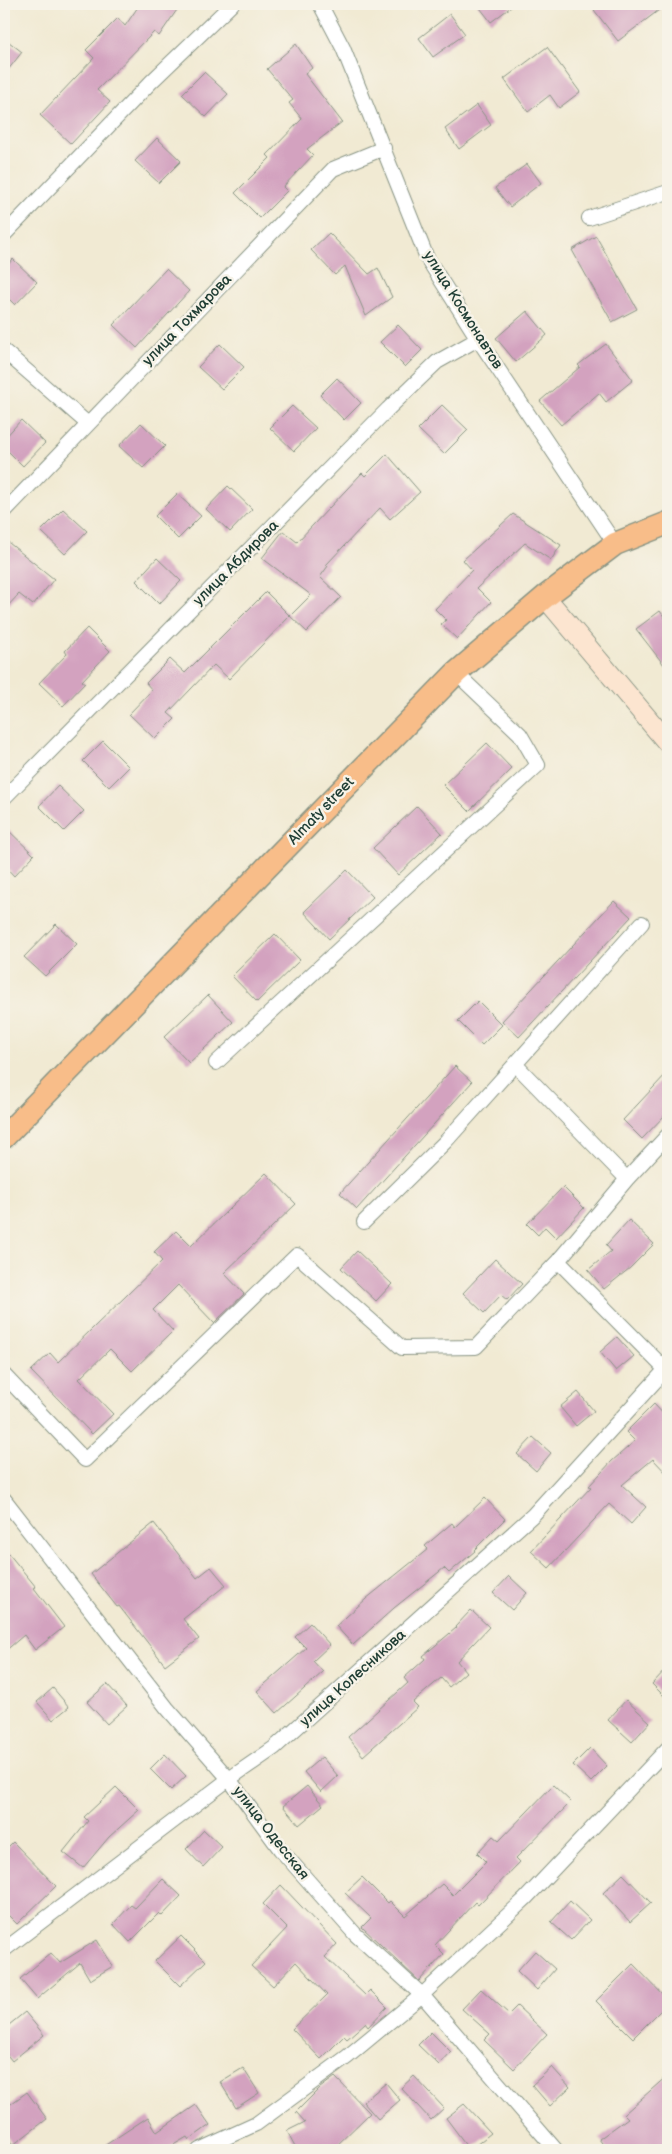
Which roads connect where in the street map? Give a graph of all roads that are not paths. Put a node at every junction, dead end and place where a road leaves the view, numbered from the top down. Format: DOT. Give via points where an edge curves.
graph roads {
  1 [pos="232,4"];
  2 [pos="320,4"];
  3 [pos="384,148"];
  4 [pos="668,192"];
  5 [pos="589,218"];
  6 [pos="4,235"];
  7 [pos="478,339"];
  8 [pos="4,351"];
  9 [pos="88,424"];
  10 [pos="4,512"];
  11 [pos="668,523"];
  12 [pos="615,544"];
  13 [pos="545,597"];
  14 [pos="456,673"];
  15 [pos="668,742"];
  16 [pos="4,798"];
  17 [pos="642,923"];
  18 [pos="216,1063"];
  19 [pos="515,1064"];
  20 [pos="668,1135"];
  21 [pos="4,1138"];
  22 [pos="627,1179"];
  23 [pos="364,1222"];
  24 [pos="558,1261"];
  25 [pos="667,1369"];
  26 [pos="4,1374"];
  27 [pos="4,1499"];
  28 [pos="668,1748"];
  29 [pos="229,1779"];
  30 [pos="4,1950"];
  31 [pos="422,1995"];
  32 [pos="200,2150"];
  33 [pos="556,2150"];
  1 -- 6 [label="street" via="151,82"];
  2 -- 3 [label="street, улица Космонавтов" via="343,48"];
  3 -- 7 [label="street, улица Космонавтов" via="427,258"];
  3 -- 9 [label="street, улица Тохмарова" via="333,169"];
  4 -- 5 [label="street"];
  7 -- 12 [label="street, улица Космонавтов"];
  7 -- 16 [label="street, улица Абдирова" via="437,362 388,409"];
  8 -- 9 [label="street"];
  9 -- 10 [label="street, улица Тохмарова"];
  11 -- 12 [label="main road, Almaty street"];
  12 -- 13 [label="main road, Almaty street"];
  13 -- 14 [label="main road, Almaty street"];
  13 -- 15 [label="main road"];
  14 -- 18 [label="street" via="520,734 538,765"];
  14 -- 21 [label="main road, Almaty street"];
  17 -- 19 [label="street"];
  19 -- 22 [label="street"];
  19 -- 23 [label="street" via="446,1141"];
  20 -- 22 [label="street"];
  22 -- 24 [label="street"];
  24 -- 25 [label="street"];
  24 -- 26 [label="street" via="476,1347 402,1348 297,1254 85,1460"];
  25 -- 29 [label="street, улица Колесникова" via="533,1515 274,1748"];
  27 -- 29 [label="street, улица Одесская" via="167,1708"];
  28 -- 31 [label="street" via="525,1899"];
  29 -- 30 [label="street, улица Колесникова"];
  29 -- 31 [label="street, улица Одесская" via="280,1849 342,1920"];
  31 -- 32 [label="street" via="347,2057 256,2124"];
  31 -- 33 [label="street, улица Одесская"];
}
